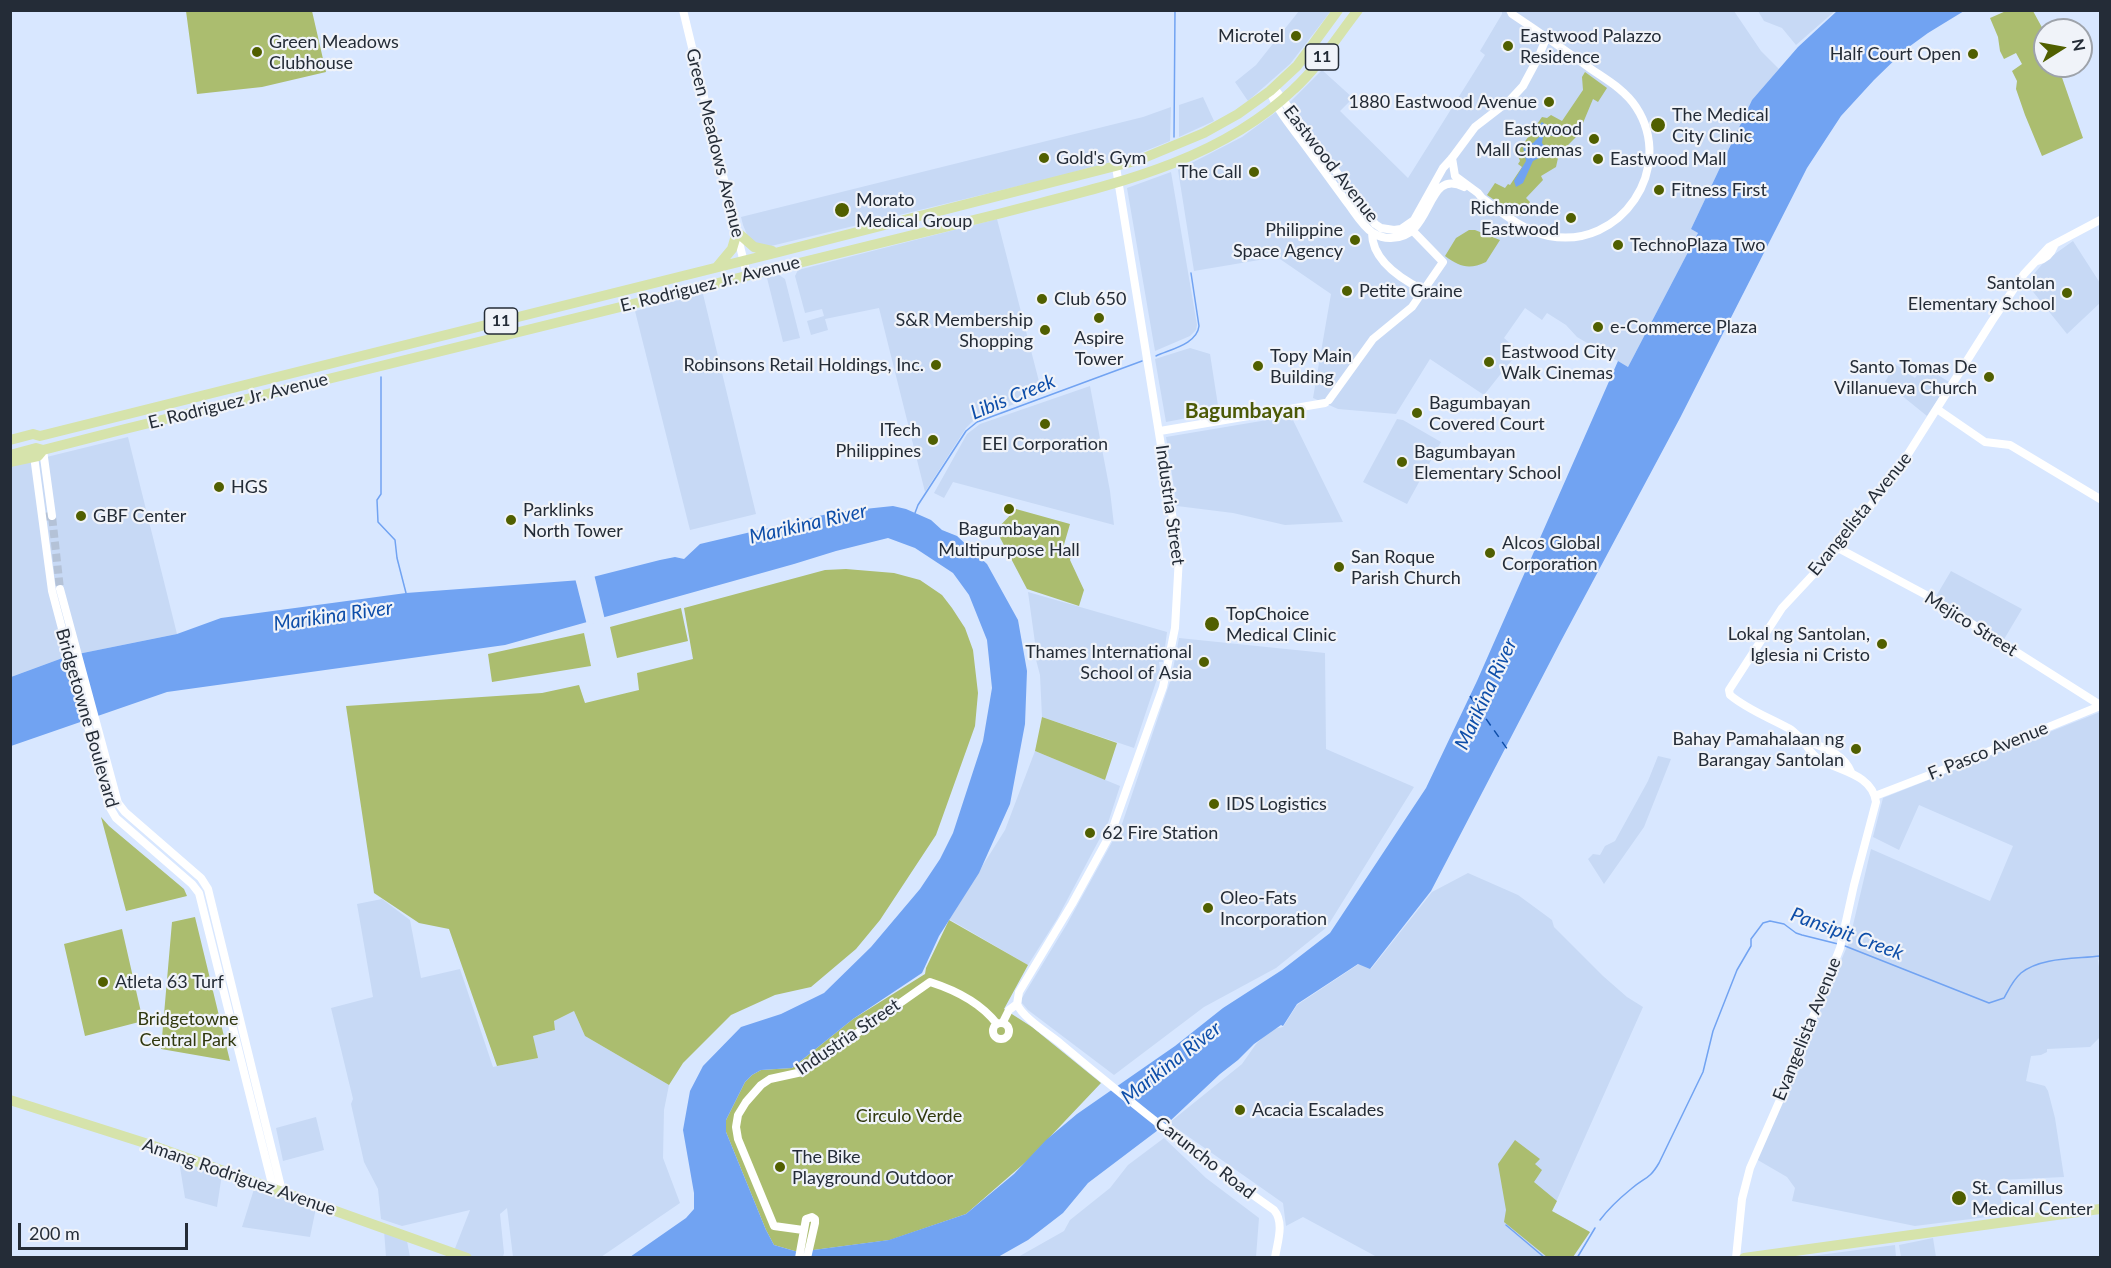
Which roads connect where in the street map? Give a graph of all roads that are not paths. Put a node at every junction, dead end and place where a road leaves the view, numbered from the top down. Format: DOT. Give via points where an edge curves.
graph roads {
  1 [pos="682,10"];
  2 [pos="1338,10"];
  3 [pos="1358,10"];
  4 [pos="1510,10"];
  5 [pos="1545,37"];
  6 [pos="1558,46"];
  7 [pos="1541,49"];
  8 [pos="1272,90"];
  9 [pos="1279,105"];
  10 [pos="1452,158"];
  11 [pos="1116,167"];
  12 [pos="1440,173"];
  13 [pos="1332,175"];
  14 [pos="1118,182"];
  15 [pos="1443,184"];
  16 [pos="1482,198"];
  17 [pos="2100,220"];
  18 [pos="1381,228"];
  19 [pos="737,231"];
  20 [pos="1412,231"];
  21 [pos="1372,233"];
  22 [pos="779,252"];
  23 [pos="744,261"];
  24 [pos="714,268"];
  25 [pos="747,275"];
  26 [pos="1423,290"];
  27 [pos="577,303"];
  28 [pos="580,317"];
  29 [pos="1937,409"];
  30 [pos="1160,431"];
  31 [pos="10,440"];
  32 [pos="38,446"];
  33 [pos="10,447"];
  34 [pos="10,454"];
  35 [pos="10,462"];
  36 [pos="2100,499"];
  37 [pos="52,516"];
  38 [pos="1838,548"];
  39 [pos="60,589"];
  40 [pos="66,628"];
  41 [pos="2100,706"];
  42 [pos="1875,795"];
  43 [pos="1017,1004"];
  44 [pos="10,1100"];
  45 [pos="277,1190"];
  46 [pos="2100,1209"];
  47 [pos="807,1236"];
  48 [pos="467,1257"];
  49 [pos="800,1257"];
  50 [pos="807,1257"];
  51 [pos="1275,1257"];
  52 [pos="1736,1257"];
  53 [pos="1744,1257"];
  1 -- 19 [label="street, Green Meadows Avenue"];
  2 -- 8 [label="main road, E. Rodriguez Jr. Avenue / 11" via="1297,66"];
  3 -- 9 [label="main road, E. Rodriguez Jr. Avenue / 11" via="1310,73"];
  4 -- 5 [label="street"];
  5 -- 6 [label="street"];
  5 -- 7 [label="street, Eastwood Avenue"];
  6 -- 7 [label="street"];
  6 -- 16 [label="street" via="1623,91 1641,114 1651,155 1640,191 1629,208 1610,224 1581,236 1547,236 1527,228"];
  7 -- 10 [label="street, Eastwood Avenue" via="1523,86 1478,124"];
  8 -- 9 [label="street, Eastwood Avenue"];
  8 -- 11 [label="main road, E. Rodriguez Jr. Avenue / 11" via="1228,120 1175,147"];
  9 -- 13 [label="street, Eastwood Avenue"];
  9 -- 14 [label="main road, E. Rodriguez Jr. Avenue / 11" via="1218,142 1174,163"];
  10 -- 12 [label="street, Eastwood Avenue"];
  10 -- 16 [label="street" via="1455,176"];
  11 -- 14 [label="street, Industria Street"];
  11 -- 22 [label="main road, E. Rodriguez Jr. Avenue / 11"];
  12 -- 15 [label="street"];
  12 -- 18 [label="street, Eastwood Avenue" via="1414,220 1394,230"];
  13 -- 18 [label="street, Eastwood Avenue"];
  13 -- 21 [label="street, Eastwood Avenue"];
  14 -- 25 [label="main road, E. Rodriguez Jr. Avenue / 11"];
  14 -- 30 [label="street, Industria Street"];
  15 -- 16 [label="street" via="1458,184"];
  15 -- 20 [label="street"];
  17 -- 29 [label="street, Evangelista Avenue" via="2039,256 2002,305"];
  18 -- 21 [label="street"];
  19 -- 22 [label="main road" via="754,247"];
  19 -- 23 [label="street, Green Meadows Avenue"];
  19 -- 24 [label="main road" via="732,249"];
  20 -- 21 [label="street, Eastwood Avenue" via="1392,238"];
  20 -- 26 [label="street" via="1443,262"];
  21 -- 26 [label="street" via="1372,243 1379,255"];
  22 -- 23 [label="main road, E. Rodriguez Jr. Avenue / 11"];
  23 -- 24 [label="main road, E. Rodriguez Jr. Avenue / 11"];
  23 -- 25 [label="street, Green Meadows Avenue"];
  24 -- 27 [label="main road, E. Rodriguez Jr. Avenue / 11"];
  25 -- 28 [label="main road, E. Rodriguez Jr. Avenue / 11"];
  26 -- 30 [label="street" via="1412,307 1373,339 1327,401"];
  27 -- 28 [label="main road"];
  27 -- 32 [label="main road, E. Rodriguez Jr. Avenue / 11"];
  28 -- 32 [label="main road, E. Rodriguez Jr. Avenue / 11"];
  29 -- 36 [label="street" via="1985,442 2010,445"];
  29 -- 38 [label="street, Evangelista Avenue" via="1898,470"];
  30 -- 43 [label="street, Industria Street" via="1180,563 1174,628 1162,687 1111,833 1019,992"];
  31 -- 32 [label="main road, E. Rodriguez Jr. Avenue / 11" via="33,434"];
  32 -- 33 [label="main road, 11"];
  32 -- 34 [label="main road, 11"];
  32 -- 35 [label="main road, E. Rodriguez Jr. Avenue / 11"];
  32 -- 37 [label="street"];
  32 -- 40 [label="street, Bridgetowne Boulevard" via="51,586"];
  38 -- 41 [label="street, Mejico Street" via="1928,596"];
  38 -- 42 [label="street, Evangelista Avenue" via="1782,608 1730,690 1742,704 1802,738 1816,757 1851,772"];
  39 -- 40 [label="street, Bridgetowne Boulevard"];
  40 -- 45 [label="street, Bridgetowne Boulevard" via="121,808 201,878 208,890"];
  41 -- 42 [label="street, F. Pasco Avenue"];
  42 -- 52 [label="street, Evangelista Avenue" via="1841,944 1786,1086 1754,1156 1742,1199"];
  43 -- 47 [label="street, Industria Street" via="1000,1023 986,1010 930,982 802,1072 770,1079 752,1094 738,1115 738,1139 774,1226"];
  43 -- 51 [label="street, Caruncho Road" via="1023,1014 1277,1214 1280,1225"];
  44 -- 45 [label="main road, Amang Rodriguez Avenue"];
  45 -- 48 [label="main road, Amang Rodriguez Avenue"];
  46 -- 53 [label="main road"];
  47 -- 49 [label="street"];
  47 -- 50 [label="street"];
}
